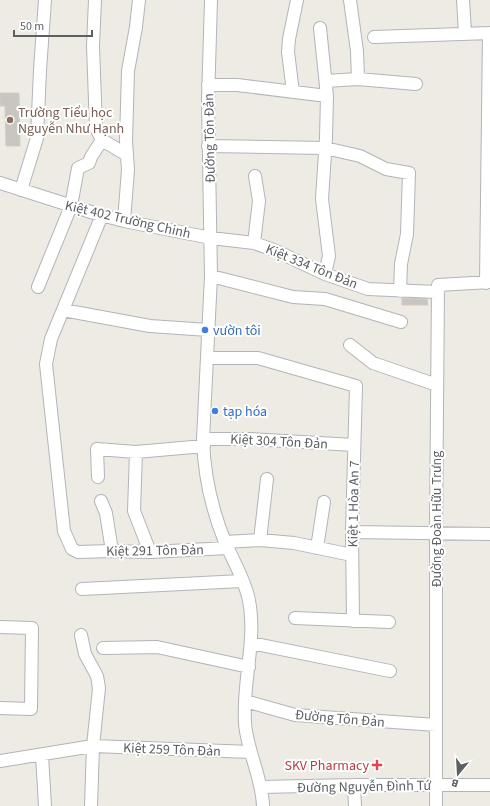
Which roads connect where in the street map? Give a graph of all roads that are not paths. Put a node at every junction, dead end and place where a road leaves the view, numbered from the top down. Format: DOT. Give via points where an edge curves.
graph roads {
  1 [pos="45,0"];
  2 [pos="94,0"];
  3 [pos="139,0"];
  4 [pos="211,0"];
  5 [pos="297,0"];
  6 [pos="350,0"];
  7 [pos="463,0"];
  8 [pos="320,28"];
  9 [pos="489,32"];
  10 [pos="464,33"];
  11 [pos="374,37"];
  12 [pos="358,79"];
  13 [pos="326,81"];
  14 [pos="416,84"];
  15 [pos="208,85"];
  16 [pos="293,92"];
  17 [pos="326,96"];
  18 [pos="102,140"];
  19 [pos="208,146"];
  20 [pos="325,148"];
  21 [pos="127,155"];
  22 [pos="255,176"];
  23 [pos="0,183"];
  24 [pos="21,190"];
  25 [pos="71,206"];
  26 [pos="102,215"];
  27 [pos="124,221"];
  28 [pos="211,238"];
  29 [pos="254,243"];
  30 [pos="488,259"];
  31 [pos="325,274"];
  32 [pos="211,276"];
  33 [pos="488,282"];
  34 [pos="38,287"];
  35 [pos="400,291"];
  36 [pos="438,292"];
  37 [pos="63,310"];
  38 [pos="401,322"];
  39 [pos="208,330"];
  40 [pos="350,345"];
  41 [pos="207,358"];
  42 [pos="437,385"];
  43 [pos="204,442"];
  44 [pos="354,445"];
  45 [pos="136,452"];
  46 [pos="98,477"];
  47 [pos="267,479"];
  48 [pos="101,501"];
  49 [pos="324,502"];
  50 [pos="352,532"];
  51 [pos="436,533"];
  52 [pos="490,534"];
  53 [pos="260,540"];
  54 [pos="227,545"];
  55 [pos="317,548"];
  56 [pos="112,551"];
  57 [pos="150,552"];
  58 [pos="352,555"];
  59 [pos="242,581"];
  60 [pos="82,589"];
  61 [pos="295,618"];
  62 [pos="353,621"];
  63 [pos="389,622"];
  64 [pos="0,627"];
  65 [pos="81,635"];
  66 [pos="251,643"];
  67 [pos="103,648"];
  68 [pos="249,667"];
  69 [pos="390,671"];
  70 [pos="245,701"];
  71 [pos="0,708"];
  72 [pos="436,725"];
  73 [pos="93,746"];
  74 [pos="251,752"];
  75 [pos="42,754"];
  76 [pos="0,761"];
  77 [pos="354,785"];
  78 [pos="436,785"];
  79 [pos="490,785"];
  80 [pos="261,787"];
  81 [pos="45,806"];
  82 [pos="91,806"];
  83 [pos="264,806"];
  84 [pos="355,806"];
  85 [pos="436,806"];
  1 -- 24 [label="street" via="37,138"];
  2 -- 18 [label="street" via="96,128"];
  3 -- 21 [label="street" via="128,71"];
  4 -- 15 [label="street, Đường Tôn Đản"];
  5 -- 16 [label="street" via="289,45"];
  6 -- 12 [label="street"];
  7 -- 10 [label="street"];
  8 -- 13 [label="street"];
  9 -- 10 [label="street"];
  9 -- 30 [label="street"];
  10 -- 11 [label="street"];
  12 -- 13 [label="street"];
  12 -- 14 [label="street"];
  13 -- 17 [label="street"];
  15 -- 16 [label="street" via="237,85"];
  15 -- 19 [label="street, Đường Tôn Đản"];
  16 -- 17 [label="street"];
  17 -- 20 [label="street"];
  18 -- 21 [label="street"];
  18 -- 25 [label="street" via="89,163 78,168"];
  19 -- 20 [label="street"];
  19 -- 28 [label="street, Đường Tôn Đản"];
  20 -- 31 [label="street" via="322,199 329,256"];
  20 -- 35 [label="street" via="360,156 386,169 409,173 407,234 401,264"];
  21 -- 27 [label="street"];
  22 -- 29 [label="street" via="259,202"];
  23 -- 24 [label="street, Kiệt 402 Trường Chinh"];
  24 -- 25 [label="street, Kiệt 402 Trường Chinh"];
  25 -- 26 [label="street, Kiệt 402 Trường Chinh"];
  25 -- 34 [label="street"];
  26 -- 27 [label="street, Kiệt 402 Trường Chinh"];
  26 -- 37 [label="street"];
  27 -- 28 [label="street, Kiệt 402 Trường Chinh"];
  28 -- 29 [label="street, Kiệt 334 Tôn Đản"];
  28 -- 32 [label="street, Đường Tôn Đản"];
  29 -- 31 [label="street, Kiệt 334 Tôn Đản"];
  30 -- 33 [label="street"];
  31 -- 35 [label="street, Kiệt 334 Tôn Đản" via="368,289"];
  32 -- 38 [label="street" via="293,297 324,299"];
  32 -- 39 [label="street, Đường Tôn Đản"];
  33 -- 36 [label="street" via="438,285"];
  35 -- 36 [label="street, Kiệt 334 Tôn Đản"];
  36 -- 42 [label="street, Đường Đoàn Hữu Trưng"];
  37 -- 39 [label="street" via="150,326"];
  37 -- 56 [label="street, Kiệt 291 Tôn Đản" via="51,339 46,364 64,531 72,549 78,552"];
  39 -- 41 [label="street, Đường Tôn Đản"];
  40 -- 42 [label="street" via="373,363"];
  41 -- 43 [label="street, Đường Tôn Đản"];
  41 -- 44 [label="street, Kiệt 1 Hòa An 7" via="258,358 356,386"];
  42 -- 51 [label="street, Đường Đoàn Hữu Trưng"];
  43 -- 44 [label="street, Kiệt 304 Tôn Đản" via="250,439"];
  43 -- 45 [label="street, Kiệt 304 Tôn Đản"];
  43 -- 54 [label="street, Đường Tôn Đản" via="204,460 211,494"];
  44 -- 50 [label="street, Kiệt 1 Hòa An 7"];
  45 -- 46 [label="street, Kiệt 304 Tôn Đản" via="97,449"];
  45 -- 57 [label="street" via="134,511"];
  47 -- 53 [label="street"];
  48 -- 56 [label="street" via="106,513"];
  49 -- 55 [label="street"];
  50 -- 51 [label="street"];
  50 -- 58 [label="street, Kiệt 1 Hòa An 7"];
  51 -- 52 [label="street"];
  51 -- 72 [label="street, Đường Đoàn Hữu Trưng"];
  53 -- 54 [label="street, Kiệt 291 Tôn Đản"];
  53 -- 55 [label="street, Kiệt 291 Tôn Đản"];
  54 -- 57 [label="street, Kiệt 291 Tôn Đản"];
  54 -- 59 [label="street, Đường Tôn Đản"];
  55 -- 58 [label="street, Kiệt 291 Tôn Đản"];
  56 -- 57 [label="street, Kiệt 291 Tôn Đản"];
  58 -- 62 [label="street, Kiệt 1 Hòa An 7"];
  59 -- 60 [label="street"];
  59 -- 66 [label="street, Đường Tôn Đản" via="250,610"];
  61 -- 62 [label="street"];
  62 -- 63 [label="street"];
  64 -- 71 [label="street" via="32,628 31,709"];
  65 -- 73 [label="street" via="85,654 99,681"];
  66 -- 68 [label="street, Đường Tôn Đản"];
  66 -- 69 [label="street"];
  67 -- 68 [label="street" via="157,647"];
  68 -- 70 [label="street, Đường Tôn Đản"];
  70 -- 72 [label="street, Đường Tôn Đản" via="295,715"];
  70 -- 74 [label="street, Đường Tôn Đản" via="245,725"];
  72 -- 78 [label="street, Đường Đoàn Hữu Trưng"];
  73 -- 74 [label="street, Kiệt 259 Tôn Đản"];
  73 -- 75 [label="street, Kiệt 259 Tôn Đản"];
  73 -- 82 [label="street"];
  74 -- 80 [label="street, Đường Tôn Đản"];
  75 -- 76 [label="street, Kiệt 259 Tôn Đản"];
  75 -- 81 [label="street"];
  77 -- 78 [label="street, Đường Nguyễn Đình Tứ"];
  77 -- 80 [label="street, Đường Nguyễn Đình Tứ"];
  77 -- 84 [label="street"];
  78 -- 79 [label="street, Đường Nguyễn Đình Tứ"];
  78 -- 85 [label="street, Đường Đoàn Hữu Trưng"];
  80 -- 83 [label="street, Đường Tôn Đản"];
}
